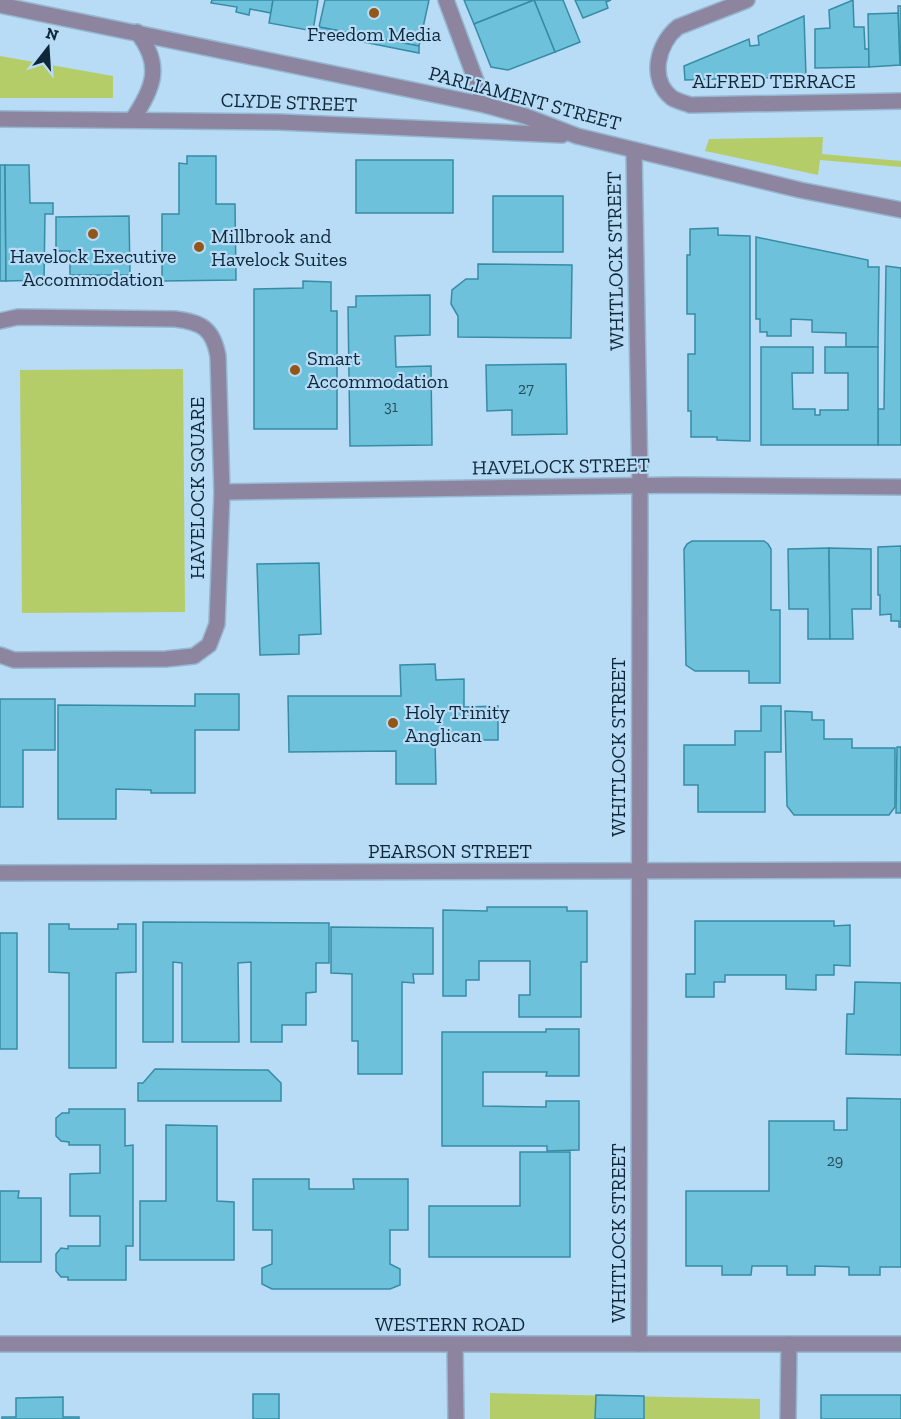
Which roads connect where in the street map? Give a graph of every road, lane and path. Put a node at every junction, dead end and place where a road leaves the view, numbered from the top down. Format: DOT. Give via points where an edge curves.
graph roads {
  1 [pos="446,0"];
  2 [pos="747,0"];
  3 [pos="0,5"];
  4 [pos="137,32"];
  5 [pos="901,101"];
  6 [pos="484,105"];
  7 [pos="0,119"];
  8 [pos="132,120"];
  9 [pos="577,136"];
  10 [pos="634,150"];
  11 [pos="901,210"];
  12 [pos="0,321"];
  13 [pos="640,486"];
  14 [pos="901,488"];
  15 [pos="222,492"];
  16 [pos="0,655"];
  17 [pos="901,870"];
  18 [pos="639,871"];
  19 [pos="0,873"];
  20 [pos="0,1344"];
  21 [pos="455,1344"];
  22 [pos="639,1344"];
  23 [pos="789,1344"];
  24 [pos="901,1344"];
  25 [pos="456,1419"];
  26 [pos="788,1419"];
  1 -- 6 [label="street"];
  2 -- 5 [label="street, ALFRED TERRACE" via="691,21 669,34 658,58 658,71 672,98 690,105"];
  3 -- 4 [label="street, PARLIAMENT STREET"];
  4 -- 6 [label="street, PARLIAMENT STREET"];
  4 -- 8 [label="street" via="151,54 154,71 151,87"];
  6 -- 9 [label="street, PARLIAMENT STREET"];
  7 -- 8 [label="street, CLYDE STREET"];
  8 -- 9 [label="street, CLYDE STREET" via="279,122"];
  9 -- 10 [label="street, PARLIAMENT STREET"];
  10 -- 11 [label="street, PARLIAMENT STREET"];
  10 -- 13 [label="street, WHITLOCK STREET"];
  12 -- 15 [label="street, HAVELOCK SQUARE" via="18,317 175,319 206,328 213,336 218,356"];
  13 -- 14 [label="street, HAVELOCK STREET"];
  13 -- 15 [label="street, HAVELOCK STREET"];
  13 -- 18 [label="street, WHITLOCK STREET"];
  15 -- 16 [label="street, HAVELOCK SQUARE" via="217,624 209,645 202,651 194,656 166,659 14,660"];
  17 -- 18 [label="street, PEARSON STREET"];
  18 -- 19 [label="street, PEARSON STREET"];
  18 -- 22 [label="street, WHITLOCK STREET"];
  20 -- 21 [label="street, WESTERN ROAD"];
  21 -- 22 [label="street, WESTERN ROAD"];
  21 -- 25 [label="street"];
  22 -- 23 [label="street, WESTERN ROAD"];
  23 -- 24 [label="street, WESTERN ROAD"];
  23 -- 26 [label="street"];
}
